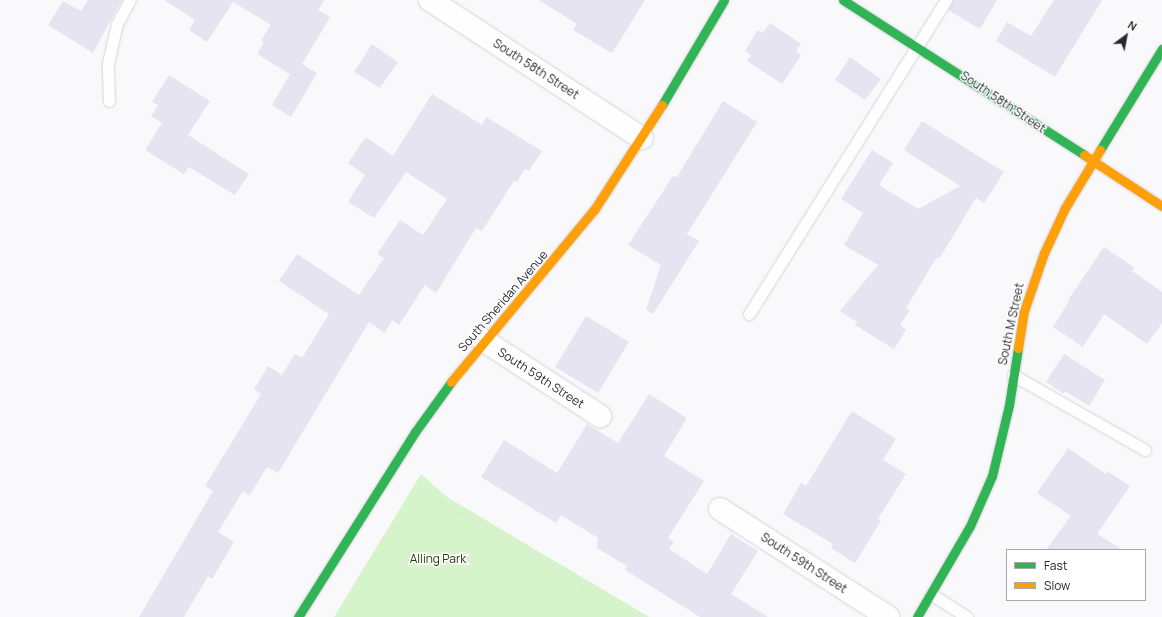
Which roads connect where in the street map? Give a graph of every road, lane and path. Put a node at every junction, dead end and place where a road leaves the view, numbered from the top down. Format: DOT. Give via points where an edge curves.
graph roads {
  1 [pos="130,0"];
  2 [pos="430,0"];
  3 [pos="724,0"];
  4 [pos="843,0"];
  5 [pos="946,0"];
  6 [pos="918,46"];
  7 [pos="1162,49"];
  8 [pos="110,101"];
  9 [pos="642,138"];
  10 [pos="1092,162"];
  11 [pos="1162,206"];
  12 [pos="749,314"];
  13 [pos="483,340"];
  14 [pos="1013,375"];
  15 [pos="600,416"];
  16 [pos="1145,450"];
  17 [pos="414,484"];
  18 [pos="720,509"];
  19 [pos="931,594"];
  20 [pos="298,617"];
  21 [pos="639,617"];
  22 [pos="888,617"];
  23 [pos="917,617"];
  24 [pos="967,617"];
  1 -- 8 [label="lane" via="117,24 108,63"];
  2 -- 9 [label="street, South 58th Street"];
  3 -- 9 [label="street, South Sheridan Avenue"];
  4 -- 6 [label="street, South 58th Street"];
  5 -- 6 [label="lane"];
  6 -- 10 [label="street, South 58th Street"];
  6 -- 12 [label="lane"];
  7 -- 10 [label="street, South M Street"];
  9 -- 13 [label="street, South Sheridan Avenue" via="594,210 566,246"];
  10 -- 11 [label="street, South 58th Street"];
  10 -- 14 [label="street, South M Street" via="1054,229 1032,281"];
  13 -- 15 [label="street, South 59th Street"];
  13 -- 20 [label="street, South Sheridan Avenue" via="415,432"];
  14 -- 16 [label="lane"];
  14 -- 19 [label="street, South M Street" via="1009,405 992,476 970,526"];
  17 -- 21 [label="path"];
  18 -- 22 [label="street, South 59th Street"];
  19 -- 23 [label="street, South M Street"];
  19 -- 24 [label="lane"];
}
